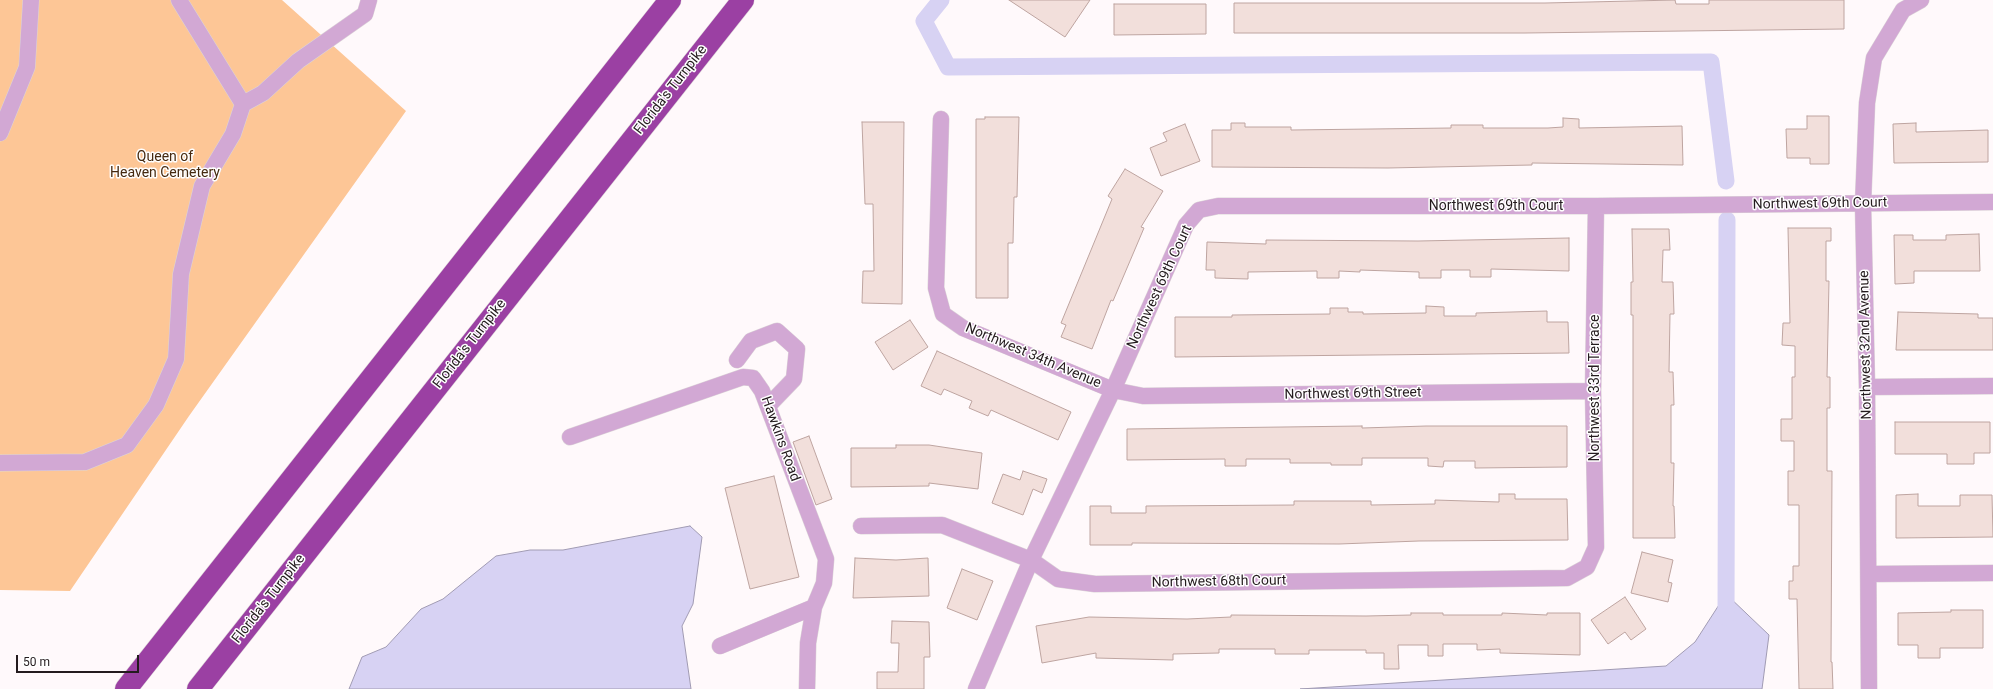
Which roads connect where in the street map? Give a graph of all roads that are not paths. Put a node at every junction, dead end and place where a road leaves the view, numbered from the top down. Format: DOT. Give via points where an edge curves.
graph roads {
  1 [pos="31,0"];
  2 [pos="179,0"];
  3 [pos="369,0"];
  4 [pos="670,0"];
  5 [pos="743,0"];
  6 [pos="1921,0"];
  7 [pos="243,104"];
  8 [pos="941,119"];
  9 [pos="0,133"];
  10 [pos="1993,202"];
  11 [pos="1863,204"];
  12 [pos="1596,206"];
  13 [pos="737,360"];
  14 [pos="1993,386"];
  15 [pos="1867,387"];
  16 [pos="1113,390"];
  17 [pos="1593,391"];
  18 [pos="768,406"];
  19 [pos="570,437"];
  20 [pos="0,462"];
  21 [pos="861,526"];
  22 [pos="1031,560"];
  23 [pos="1586,567"];
  24 [pos="1869,574"];
  25 [pos="1993,574"];
  26 [pos="814,607"];
  27 [pos="720,646"];
  28 [pos="126,689"];
  29 [pos="198,689"];
  30 [pos="807,689"];
  31 [pos="976,689"];
  32 [pos="1869,689"];
  1 -- 9 [label="street" via="27,67"];
  2 -- 7 [label="street"];
  3 -- 7 [label="street" via="365,14 298,61 262,93"];
  4 -- 28 [label="highway"];
  5 -- 29 [label="highway, Florida's Turnpike"];
  6 -- 11 [label="street, Northwest 32nd Avenue" via="1903,10 1874,58 1866,103"];
  7 -- 20 [label="street" via="233,134 202,186 181,274 176,359 156,404 127,445 85,462"];
  8 -- 16 [label="street, Northwest 34th Avenue" via="936,288 943,314 963,328"];
  10 -- 11 [label="street, Northwest 69th Court"];
  11 -- 12 [label="street, Northwest 69th Court"];
  11 -- 15 [label="street, Northwest 32nd Avenue"];
  12 -- 16 [label="street, Northwest 69th Court" via="1218,206 1199,210 1186,225"];
  12 -- 17 [label="street, Northwest 33rd Terrace"];
  13 -- 18 [label="street" via="751,341 777,331 797,350 794,379"];
  14 -- 15 [label="street"];
  15 -- 24 [label="street, Northwest 32nd Avenue"];
  16 -- 17 [label="street, Northwest 69th Street" via="1143,396"];
  16 -- 22 [label="street, Northwest 34th Avenue"];
  17 -- 23 [label="street, Northwest 33rd Terrace" via="1596,547"];
  18 -- 19 [label="street, Hawkins Road" via="753,378 743,377"];
  18 -- 26 [label="street, Hawkins Road" via="826,559 824,583"];
  21 -- 22 [label="street, Northwest 68th Court" via="942,525"];
  22 -- 23 [label="street, Northwest 68th Court" via="1058,579 1095,584 1567,578"];
  22 -- 31 [label="street, Northwest 34th Avenue"];
  24 -- 25 [label="street"];
  24 -- 32 [label="street, Northwest 32nd Avenue"];
  26 -- 27 [label="street"];
  26 -- 30 [label="street, Hawkins Road" via="808,643"];
}
